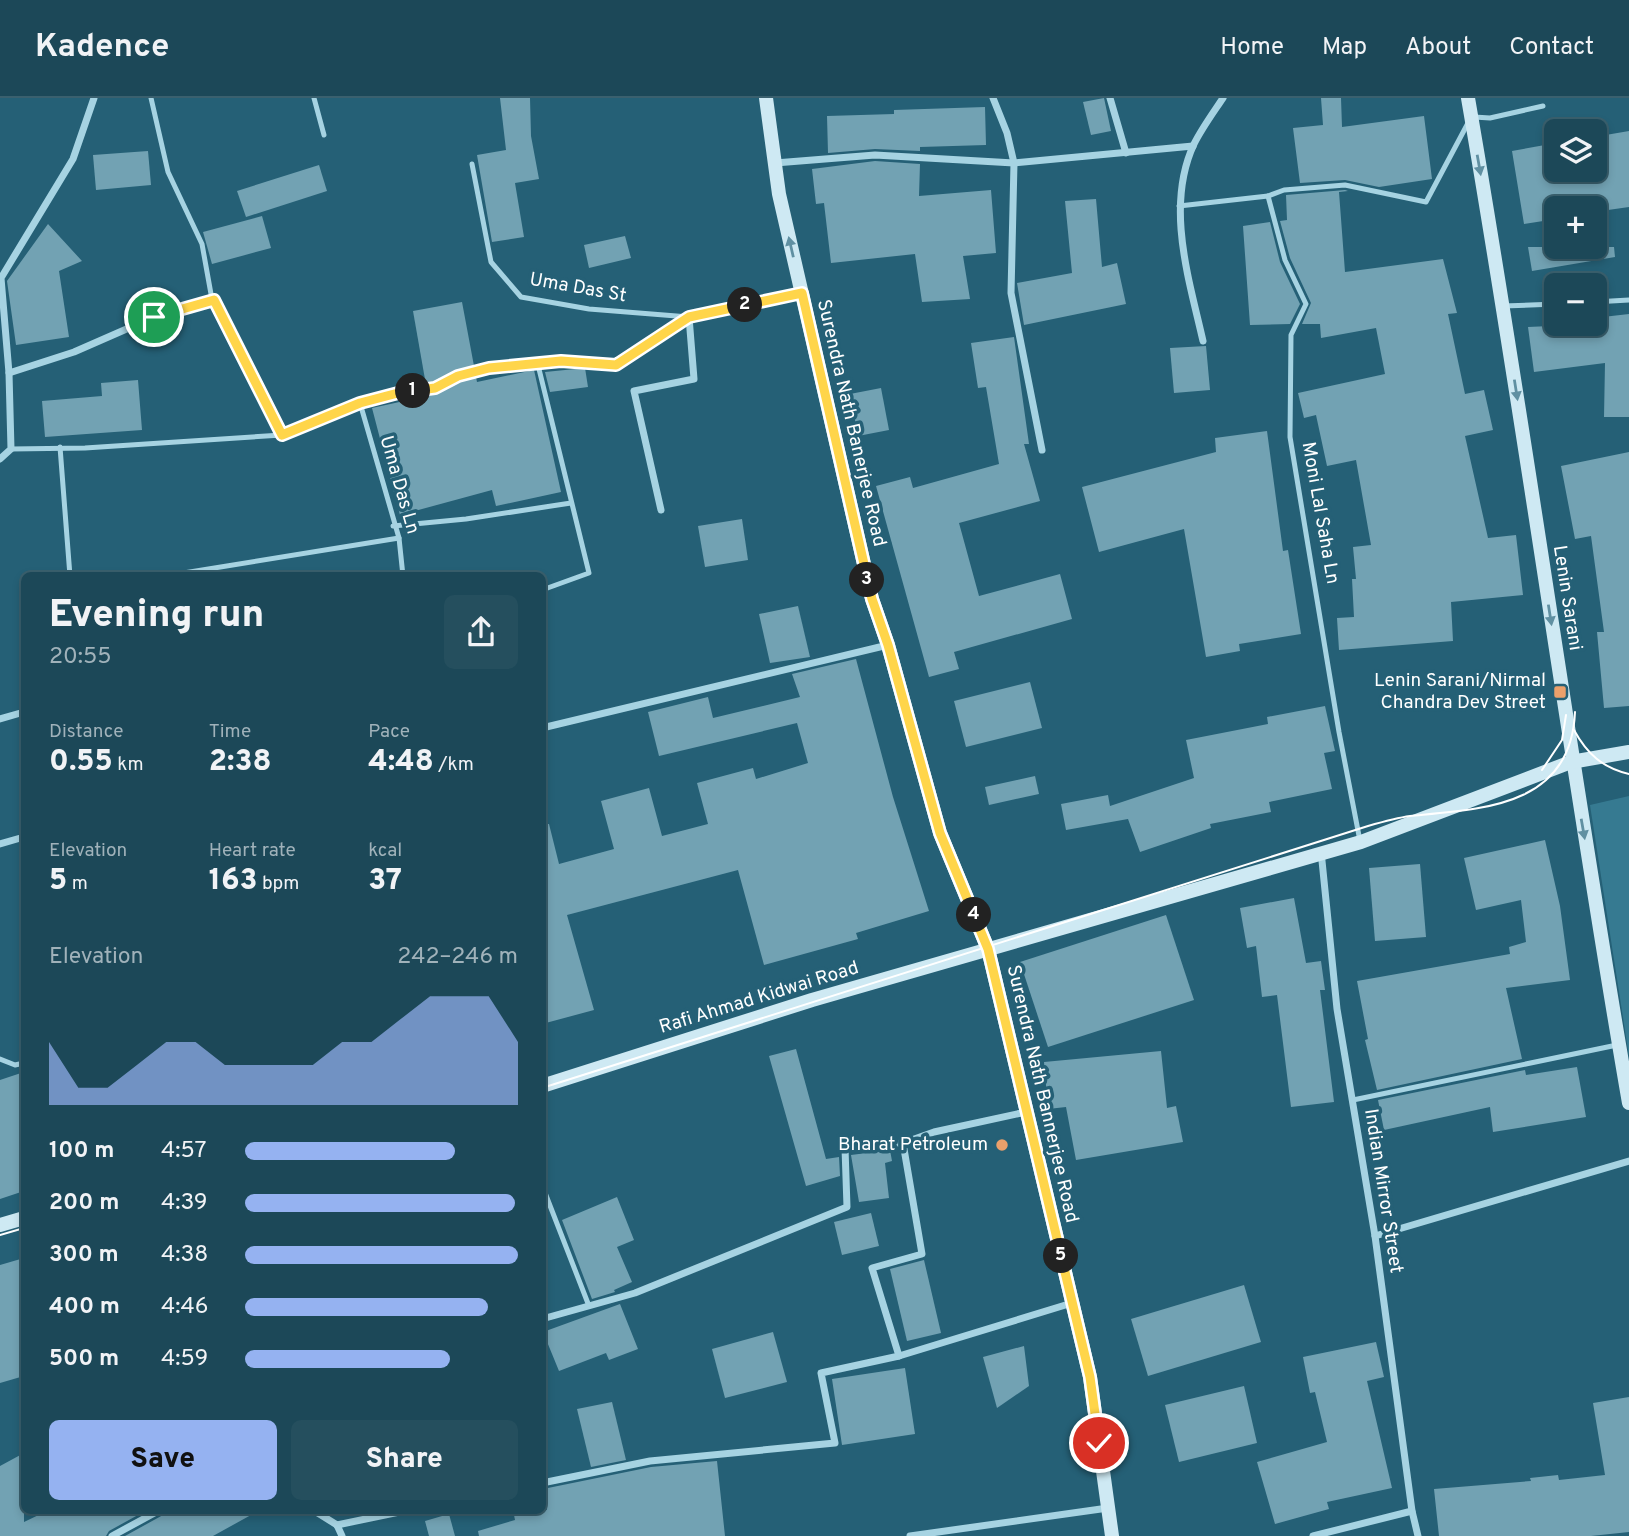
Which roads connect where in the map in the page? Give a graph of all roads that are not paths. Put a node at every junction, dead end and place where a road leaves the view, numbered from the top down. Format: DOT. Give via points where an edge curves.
graph roads {
  1 [pos="94,98"];
  2 [pos="152,98"];
  3 [pos="314,98"];
  4 [pos="766,98"];
  5 [pos="993,98"];
  6 [pos="1110,98"];
  7 [pos="1223,98"];
  8 [pos="1468,98"];
  9 [pos="1543,106"];
  10 [pos="1471,117"];
  11 [pos="324,135"];
  12 [pos="1193,146"];
  13 [pos="1126,153"];
  14 [pos="774,163"];
  15 [pos="1014,163"];
  16 [pos="472,164"];
  17 [pos="1268,195"];
  18 [pos="1179,206"];
  19 [pos="802,293"];
  20 [pos="214,300"];
  21 [pos="1629,300"];
  22 [pos="1607,301"];
  23 [pos="1544,304"];
  24 [pos="1503,306"];
  25 [pos="689,317"];
  26 [pos="1203,341"];
  27 [pos="538,365"];
  28 [pos="9,373"];
  29 [pos="360,403"];
  30 [pos="282,435"];
  31 [pos="60,447"];
  32 [pos="11,449"];
  33 [pos="1042,450"];
  34 [pos="0,459"];
  35 [pos="571,503"];
  36 [pos="661,510"];
  37 [pos="393,526"];
  38 [pos="399,538"];
  39 [pos="70,572"];
  40 [pos="190,572"];
  41 [pos="403,572"];
  42 [pos="546,589"];
  43 [pos="888,645"];
  44 [pos="21,713"];
  45 [pos="0,719"];
  46 [pos="546,726"];
  47 [pos="1629,752"];
  48 [pos="1571,762"];
  49 [pos="21,838"];
  50 [pos="1360,842"];
  51 [pos="0,844"];
  52 [pos="1321,851"];
  53 [pos="988,949"];
  54 [pos="1619,1044"];
  55 [pos="0,1059"];
  56 [pos="21,1064"];
  57 [pos="546,1085"];
  58 [pos="1353,1100"];
  59 [pos="1629,1103"];
  60 [pos="1027,1112"];
  61 [pos="902,1143"];
  62 [pos="1629,1161"];
  63 [pos="546,1195"];
  64 [pos="21,1219"];
  65 [pos="0,1225"];
  66 [pos="1375,1236"];
  67 [pos="1072,1303"];
  68 [pos="590,1307"];
  69 [pos="546,1318"];
  70 [pos="899,1356"];
  71 [pos="546,1482"];
  72 [pos="1108,1508"];
  73 [pos="1412,1511"];
  74 [pos="153,1514"];
  75 [pos="319,1514"];
  76 [pos="390,1514"];
  77 [pos="337,1525"];
  78 [pos="112,1536"];
  79 [pos="342,1536"];
  80 [pos="910,1536"];
  81 [pos="1112,1536"];
  82 [pos="1313,1536"];
  83 [pos="1418,1536"];
  1 -- 28 [label="street" via="73,159 1,278"];
  2 -- 20 [label="lane" via="168,172 202,244"];
  3 -- 11 [label="lane"];
  4 -- 14 [label="main road, Surendra Nath Banerjee Road"];
  5 -- 15 [label="street"];
  6 -- 13 [label="street"];
  7 -- 12 [label="street"];
  8 -- 10 [label="main road, Lenin Sarani"];
  9 -- 10 [label="lane" via="1490,118"];
  10 -- 17 [label="lane" via="1426,202 1345,185"];
  10 -- 24 [label="main road, Lenin Sarani, one-way"];
  12 -- 13 [label="street"];
  12 -- 18 [label="street"];
  13 -- 15 [label="street"];
  14 -- 15 [label="street" via="875,155"];
  19 -- 14 [label="main road, Surendra Nath Banerjee Road, one-way"];
  15 -- 33 [label="street" via="1011,293"];
  16 -- 25 [label="lane, Uma Das St" via="491,262 521,297 589,309"];
  17 -- 18 [label="lane"];
  17 -- 50 [label="lane, Moni Lal Saha Ln" via="1285,260 1306,304 1291,335 1290,437"];
  18 -- 26 [label="street"];
  19 -- 25 [label="lane"];
  19 -- 43 [label="main road, Surendra Nath Banerjee Road" via="872,599"];
  20 -- 28 [label="street" via="154,317 75,352"];
  20 -- 30 [label="lane"];
  21 -- 22 [label="lane"];
  23 -- 24 [label="lane"];
  24 -- 48 [label="main road, Lenin Sarani, one-way"];
  25 -- 27 [label="lane" via="616,365 588,361"];
  25 -- 36 [label="street" via="694,379 634,391"];
  27 -- 29 [label="lane" via="489,368 435,388"];
  27 -- 35 [label="lane"];
  28 -- 32 [label="street"];
  29 -- 30 [label="lane"];
  29 -- 37 [label="lane, Uma Das Ln"];
  30 -- 31 [label="lane"];
  31 -- 32 [label="lane"];
  31 -- 39 [label="lane"];
  32 -- 34 [label="street"];
  35 -- 37 [label="lane"];
  35 -- 42 [label="lane" via="589,573"];
  37 -- 38 [label="lane, Uma Das Ln"];
  38 -- 40 [label="lane"];
  38 -- 41 [label="lane, Uma Das Ln"];
  43 -- 46 [label="street"];
  43 -- 53 [label="main road, Surendra Nath Banerjee Road" via="940,833"];
  44 -- 45 [label="street"];
  47 -- 48 [label="main road, Rafi Ahmad Kidwai Road"];
  48 -- 50 [label="main road, Rafi Ahmad Kidwai Road"];
  48 -- 54 [label="main road, Lenin Sarani, one-way"];
  49 -- 51 [label="street"];
  50 -- 52 [label="main road, Rafi Ahmad Kidwai Road"];
  52 -- 53 [label="main road, Rafi Ahmad Kidwai Road"];
  52 -- 58 [label="street, Indian Mirror Street"];
  53 -- 57 [label="main road, Rafi Ahmad Kidwai Road"];
  53 -- 60 [label="main road, Surendra Nath Bannerjee Road"];
  54 -- 58 [label="lane"];
  54 -- 59 [label="main road, Lenin Sarani"];
  55 -- 56 [label="lane"];
  58 -- 66 [label="street, Indian Mirror Street"];
  60 -- 61 [label="street"];
  60 -- 67 [label="main road, Surendra Nath Bannerjee Road"];
  61 -- 68 [label="street" via="845,1147 847,1207"];
  61 -- 70 [label="street" via="922,1254 872,1268"];
  62 -- 66 [label="street"];
  63 -- 68 [label="lane"];
  64 -- 65 [label="main road"];
  66 -- 73 [label="street, Indian Mirror Street"];
  67 -- 70 [label="street"];
  67 -- 72 [label="main road, Surendra Nath Bannerjee Road" via="1090,1377"];
  68 -- 69 [label="street"];
  70 -- 71 [label="street" via="821,1373 835,1443 650,1461"];
  72 -- 80 [label="street"];
  72 -- 81 [label="main road, Surendra Nath Bannerjee Road"];
  73 -- 82 [label="street"];
  73 -- 83 [label="street, Indian Mirror Street"];
  74 -- 78 [label="street"];
  75 -- 77 [label="street"];
  76 -- 77 [label="street"];
  77 -- 79 [label="street"];
}
